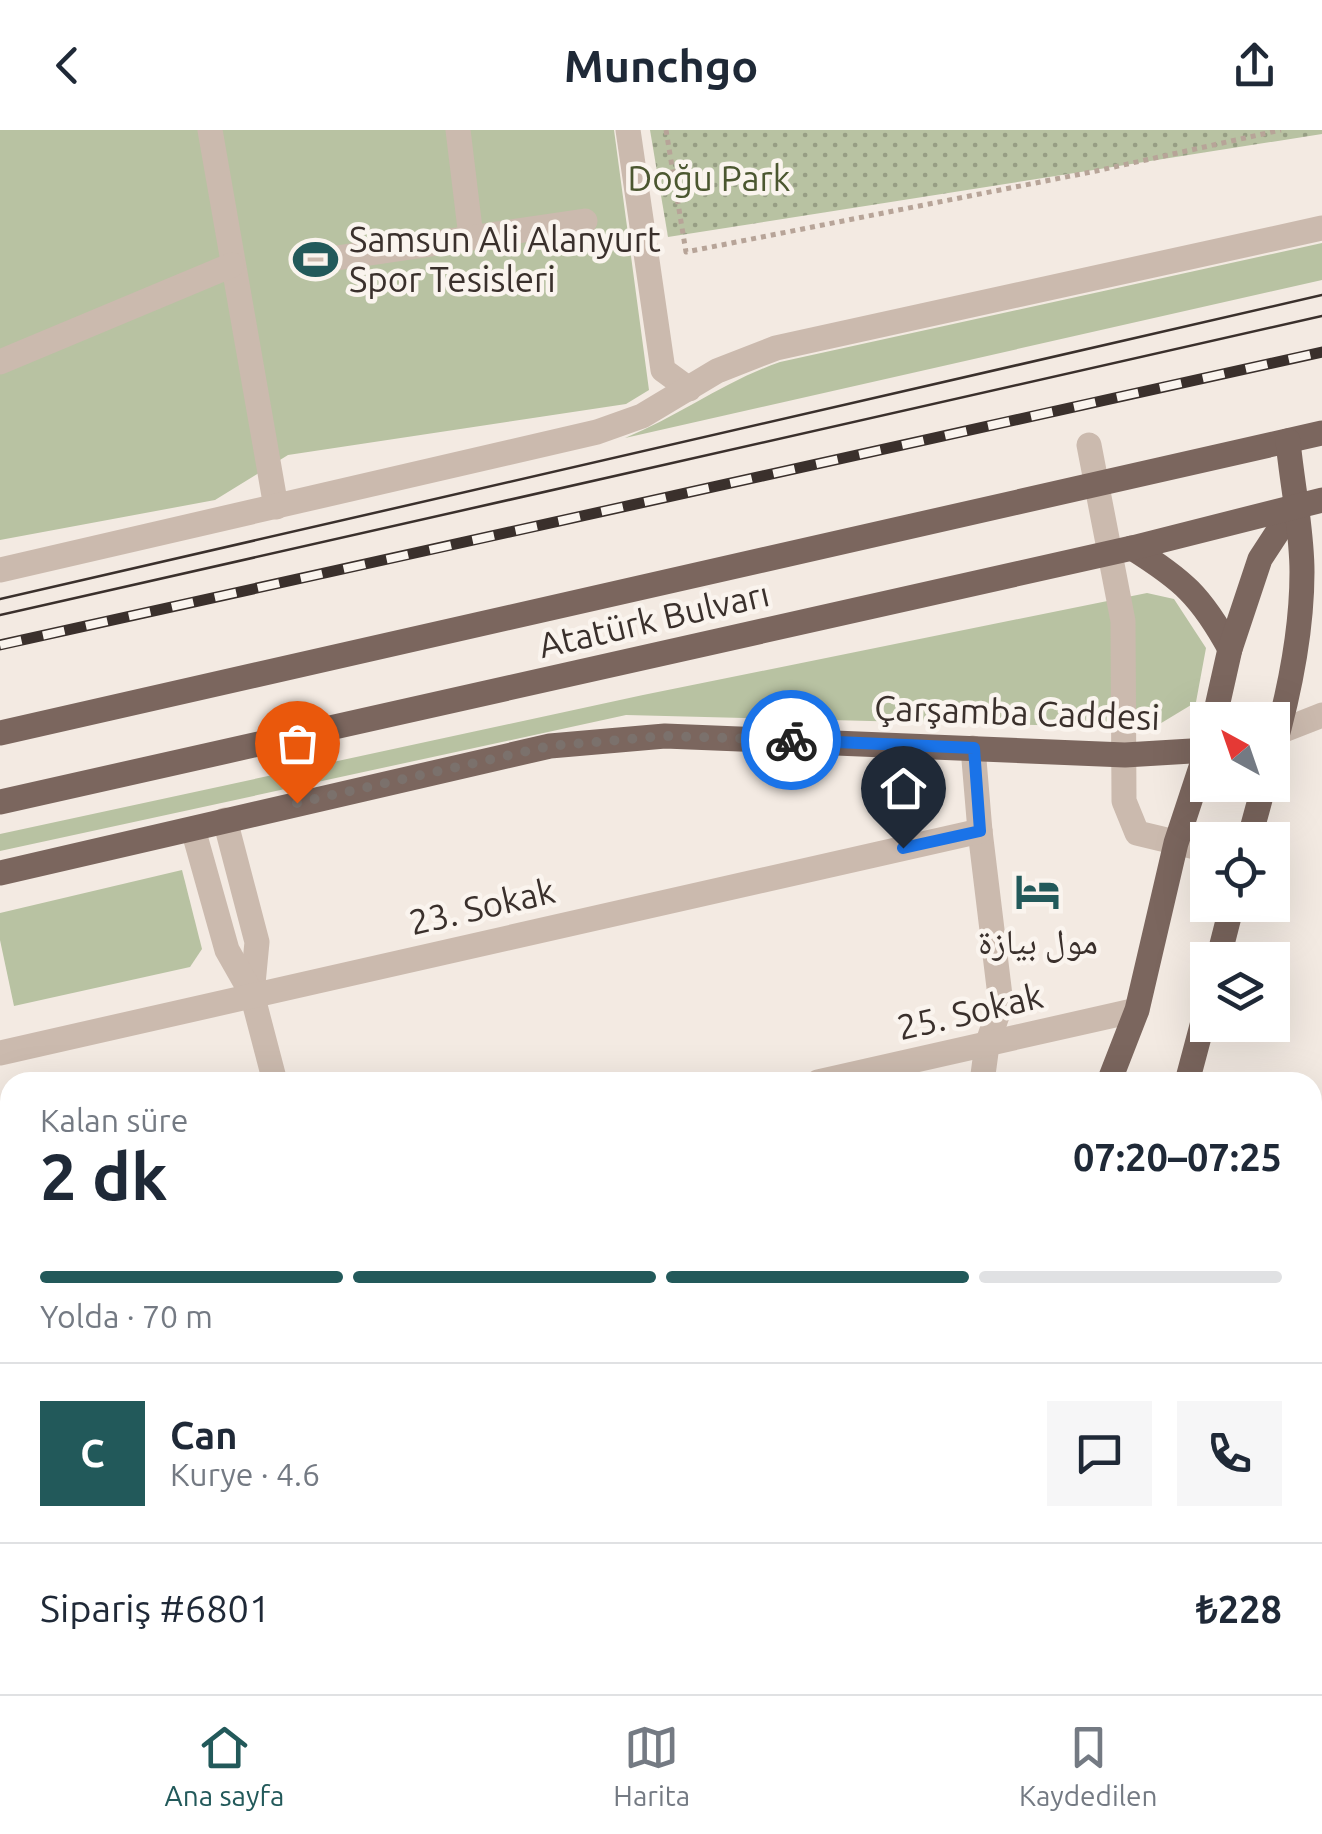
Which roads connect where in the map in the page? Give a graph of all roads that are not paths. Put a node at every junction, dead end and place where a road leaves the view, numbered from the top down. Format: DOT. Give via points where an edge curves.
graph roads {
  1 [pos="210,130"];
  2 [pos="458,130"];
  3 [pos="628,130"];
  4 [pos="585,221"];
  5 [pos="1322,228"];
  6 [pos="471,237"];
  7 [pos="303,263"];
  8 [pos="232,265"];
  9 [pos="0,362"];
  10 [pos="690,389"];
  11 [pos="1322,433"];
  12 [pos="1288,441"];
  13 [pos="1089,445"];
  14 [pos="1096,484"];
  15 [pos="1322,500"];
  16 [pos="1294,507"];
  17 [pos="276,508"];
  18 [pos="1121,551"];
  19 [pos="0,570"];
  20 [pos="1230,649"];
  21 [pos="1218,702"];
  22 [pos="1283,702"];
  23 [pos="1322,714"];
  24 [pos="0,732"];
  25 [pos="1290,732"];
  26 [pos="974,748"];
  27 [pos="1190,750"];
  28 [pos="1125,755"];
  29 [pos="1190,800"];
  30 [pos="0,802"];
  31 [pos="225,820"];
  32 [pos="193,829"];
  33 [pos="980,831"];
  34 [pos="1176,842"];
  35 [pos="1190,846"];
  36 [pos="0,873"];
  37 [pos="252,994"];
  38 [pos="1136,1010"];
  39 [pos="1198,1042"];
  40 [pos="987,1044"];
  41 [pos="0,1053"];
  42 [pos="272,1072"];
  43 [pos="862,1072"];
  44 [pos="983,1072"];
  45 [pos="1113,1072"];
  46 [pos="1190,1072"];
  1 -- 8 [label="street"];
  2 -- 6 [label="street"];
  3 -- 10 [label="street" via="663,370"];
  4 -- 6 [label="street"];
  5 -- 10 [label="street" via="776,348"];
  6 -- 7 [label="street"];
  8 -- 9 [label="street"];
  8 -- 17 [label="street"];
  10 -- 17 [label="street" via="597,432"];
  11 -- 12 [label="main road, Atatürk Bulvarı"];
  12 -- 14 [label="main road, Atatürk Bulvarı"];
  12 -- 16 [label="main road"];
  13 -- 14 [label="street"];
  14 -- 18 [label="street"];
  14 -- 24 [label="main road, Atatürk Bulvarı"];
  15 -- 16 [label="main road, Atatürk Bulvarı"];
  16 -- 18 [label="main road, Atatürk Bulvarı"];
  16 -- 20 [label="main road" via="1260,560"];
  16 -- 22 [label="main road" via="1302,569"];
  17 -- 19 [label="street"];
  18 -- 20 [label="main road" via="1171,573 1194,592"];
  18 -- 28 [label="street"];
  18 -- 30 [label="main road, Atatürk Bulvarı"];
  20 -- 21 [label="main road"];
  23 -- 25 [label="street"];
  26 -- 28 [label="main road, Çarşamba Caddesi"];
  26 -- 31 [label="main road, Çarşamba Caddesi" via="665,736 550,746"];
  26 -- 33 [label="street"];
  27 -- 28 [label="main road, Çarşamba Caddesi"];
  28 -- 34 [label="street" via="1124,801 1137,833"];
  29 -- 34 [label="main road"];
  31 -- 32 [label="main road, Çarşamba Caddesi"];
  31 -- 37 [label="street" via="257,942"];
  32 -- 36 [label="main road, Çarşamba Caddesi"];
  32 -- 37 [label="street" via="227,950"];
  33 -- 37 [label="street, 23. Sokak"];
  33 -- 40 [label="street" via="1000,1004"];
  34 -- 35 [label="street"];
  34 -- 38 [label="main road"];
  37 -- 41 [label="street, 23. Sokak"];
  37 -- 42 [label="street"];
  38 -- 40 [label="street, 25. Sokak"];
  38 -- 45 [label="main road"];
  39 -- 46 [label="main road"];
  40 -- 43 [label="street, 25. Sokak"];
  40 -- 44 [label="street"];
}
